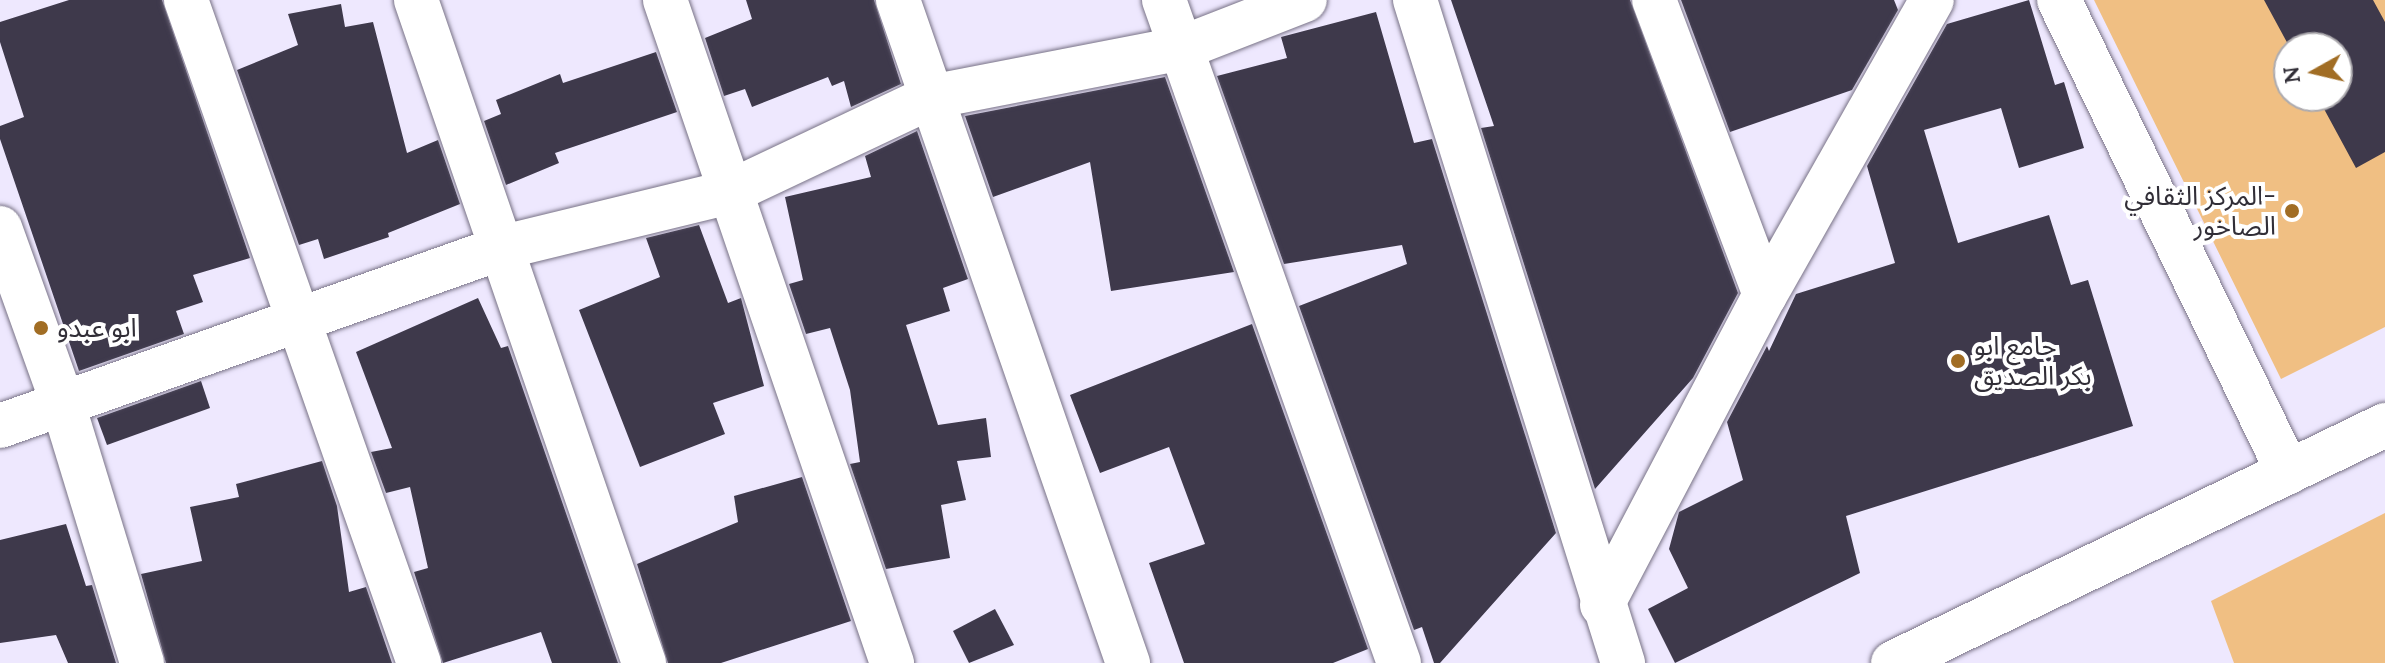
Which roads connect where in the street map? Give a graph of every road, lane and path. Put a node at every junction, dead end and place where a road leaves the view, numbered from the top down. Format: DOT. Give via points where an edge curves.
graph roads {
  1 [pos="186,0"];
  2 [pos="416,0"];
  3 [pos="665,0"];
  4 [pos="898,0"];
  5 [pos="1164,0"];
  6 [pos="1305,0"];
  7 [pos="1415,0"];
  8 [pos="1654,0"];
  9 [pos="1932,0"];
  10 [pos="2059,0"];
  11 [pos="1179,49"];
  12 [pos="931,97"];
  13 [pos="730,192"];
  14 [pos="0,228"];
  15 [pos="504,247"];
  16 [pos="1765,295"];
  17 [pos="299,319"];
  18 [pos="62,401"];
  19 [pos="2385,425"];
  20 [pos="0,426"];
  21 [pos="2288,472"];
  22 [pos="1602,605"];
  23 [pos="142,663"];
  24 [pos="419,663"];
  25 [pos="644,663"];
  26 [pos="892,663"];
  27 [pos="1128,663"];
  28 [pos="1399,663"];
  29 [pos="1623,663"];
  30 [pos="1893,663"];
  1 -- 17 [label="street"];
  2 -- 15 [label="street"];
  3 -- 13 [label="street"];
  4 -- 12 [label="street"];
  5 -- 11 [label="street"];
  6 -- 11 [label="street"];
  7 -- 22 [label="street"];
  8 -- 16 [label="street"];
  9 -- 16 [label="street"];
  10 -- 21 [label="street"];
  11 -- 12 [label="street"];
  11 -- 28 [label="street"];
  12 -- 13 [label="street"];
  12 -- 27 [label="street"];
  13 -- 15 [label="street"];
  13 -- 26 [label="street"];
  14 -- 18 [label="street"];
  15 -- 17 [label="street"];
  15 -- 25 [label="street"];
  16 -- 22 [label="street"];
  17 -- 18 [label="street"];
  17 -- 24 [label="street"];
  18 -- 20 [label="street"];
  18 -- 23 [label="street"];
  19 -- 21 [label="street"];
  21 -- 30 [label="street"];
  22 -- 29 [label="street"];
}
